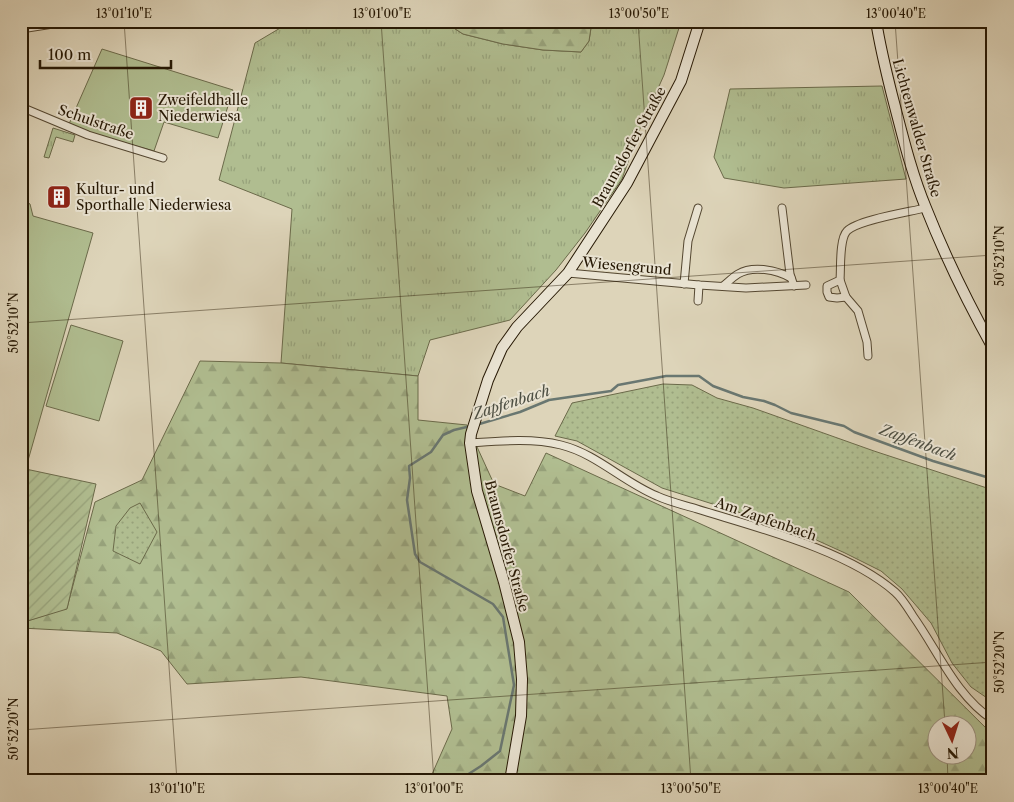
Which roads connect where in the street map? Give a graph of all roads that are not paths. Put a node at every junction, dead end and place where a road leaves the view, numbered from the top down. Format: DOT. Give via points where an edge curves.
graph roads {
  1 [pos="72,21"];
  2 [pos="700,21"];
  3 [pos="876,21"];
  4 [pos="21,29"];
  5 [pos="21,107"];
  6 [pos="163,158"];
  7 [pos="698,208"];
  8 [pos="782,208"];
  9 [pos="926,208"];
  10 [pos="568,273"];
  11 [pos="792,278"];
  12 [pos="840,280"];
  13 [pos="684,284"];
  14 [pos="699,285"];
  15 [pos="806,285"];
  16 [pos="723,286"];
  17 [pos="794,286"];
  18 [pos="846,297"];
  19 [pos="698,301"];
  20 [pos="993,348"];
  21 [pos="868,356"];
  22 [pos="471,438"];
  23 [pos="993,720"];
  24 [pos="510,781"];
  1 -- 4 [label="street"];
  2 -- 10 [label="street, Braunsdorfer Straße" via="681,80 654,134 627,183"];
  3 -- 9 [label="street, Lichtenwalder Straße" via="897,114"];
  5 -- 6 [label="street, Schulstraße" via="88,135"];
  7 -- 13 [label="street, Wiesengrund" via="688,241"];
  8 -- 11 [label="street"];
  9 -- 12 [label="street" via="859,224 846,231 842,242"];
  9 -- 20 [label="street, Lichtenwalder Straße" via="961,290"];
  10 -- 13 [label="street, Wiesengrund"];
  10 -- 22 [label="street, Braunsdorfer Straße" via="517,327 502,348 488,380"];
  11 -- 16 [label="street" via="770,271 746,270"];
  11 -- 17 [label="street"];
  12 -- 18 [label="street"];
  12 -- 18 [label="street" via="827,286 827,292 829,296"];
  13 -- 14 [label="street, Wiesengrund"];
  14 -- 16 [label="street, Wiesengrund"];
  14 -- 19 [label="street"];
  15 -- 17 [label="street, Wiesengrund"];
  16 -- 17 [label="street, Wiesengrund"];
  18 -- 21 [label="street" via="858,311"];
  22 -- 23 [label="street, Am Zapfenbach" via="538,441 579,450 657,496 797,541 867,573 897,593 946,669 984,715"];
  22 -- 24 [label="street, Braunsdorfer Straße" via="477,491 504,582 520,652 521,716"];
}
